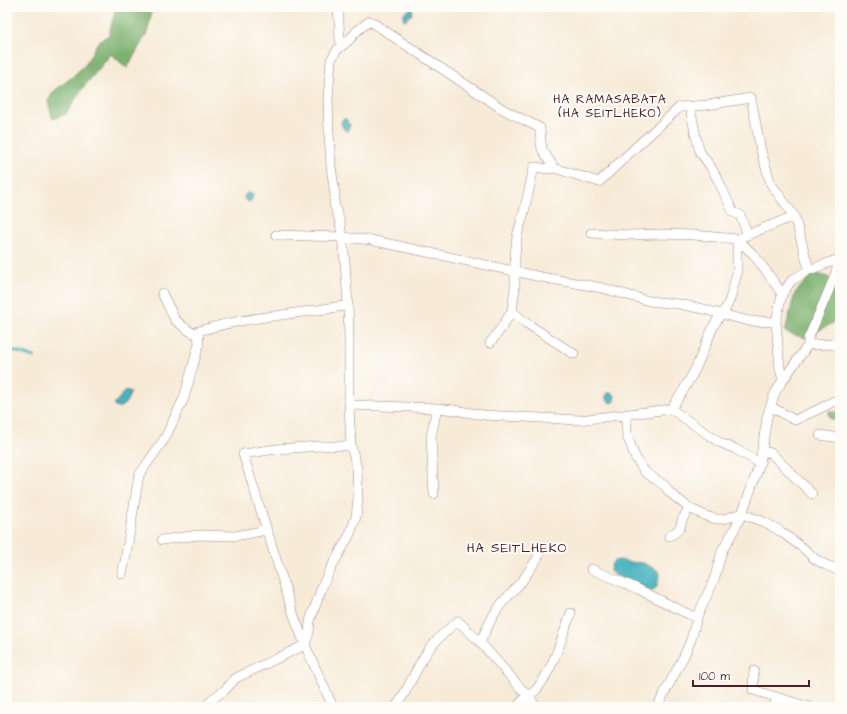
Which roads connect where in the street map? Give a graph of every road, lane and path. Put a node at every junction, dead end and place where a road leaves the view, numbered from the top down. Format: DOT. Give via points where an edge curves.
graph roads {
  1 [pos="338,7"];
  2 [pos="342,46"];
  3 [pos="690,107"];
  4 [pos="554,168"];
  5 [pos="794,216"];
  6 [pos="276,234"];
  7 [pos="591,234"];
  8 [pos="748,235"];
  9 [pos="342,237"];
  10 [pos="738,239"];
  11 [pos="840,259"];
  12 [pos="808,270"];
  13 [pos="515,271"];
  14 [pos="162,293"];
  15 [pos="782,294"];
  16 [pos="348,305"];
  17 [pos="512,311"];
  18 [pos="721,314"];
  19 [pos="776,322"];
  20 [pos="198,331"];
  21 [pos="490,343"];
  22 [pos="838,343"];
  23 [pos="808,344"];
  24 [pos="574,354"];
  25 [pos="783,380"];
  26 [pos="840,398"];
  27 [pos="349,405"];
  28 [pos="770,407"];
  29 [pos="438,408"];
  30 [pos="670,409"];
  31 [pos="626,414"];
  32 [pos="820,435"];
  33 [pos="840,438"];
  34 [pos="351,446"];
  35 [pos="762,452"];
  36 [pos="760,463"];
  37 [pos="434,494"];
  38 [pos="812,494"];
  39 [pos="689,508"];
  40 [pos="742,514"];
  41 [pos="267,530"];
  42 [pos="669,536"];
  43 [pos="162,540"];
  44 [pos="543,546"];
  45 [pos="591,570"];
  46 [pos="840,571"];
  47 [pos="122,574"];
  48 [pos="571,613"];
  49 [pos="697,617"];
  50 [pos="480,642"];
  51 [pos="305,645"];
  52 [pos="754,671"];
  53 [pos="528,696"];
  54 [pos="779,698"];
  55 [pos="538,706"];
  56 [pos="206,707"];
  57 [pos="333,707"];
  58 [pos="396,707"];
  59 [pos="518,707"];
  60 [pos="656,707"];
  61 [pos="773,707"];
  62 [pos="809,707"];
  1 -- 2 [label="street"];
  2 -- 4 [label="street" via="370,21 504,110 540,128 542,149"];
  2 -- 9 [label="street" via="331,60 328,99 334,204"];
  3 -- 4 [label="street" via="680,107 599,182"];
  3 -- 5 [label="street" via="751,98 761,151 771,184"];
  3 -- 8 [label="street" via="700,152 718,180 732,212 740,215"];
  4 -- 13 [label="street" via="534,167 517,236"];
  5 -- 8 [label="street"];
  5 -- 12 [label="street"];
  6 -- 9 [label="street"];
  7 -- 10 [label="street" via="693,235"];
  8 -- 10 [label="street"];
  9 -- 13 [label="street" via="371,240"];
  9 -- 16 [label="street"];
  10 -- 15 [label="street" via="753,254"];
  10 -- 18 [label="street" via="737,273 730,299"];
  11 -- 12 [label="street"];
  11 -- 23 [label="street"];
  12 -- 15 [label="street" via="792,280"];
  13 -- 17 [label="street"];
  13 -- 18 [label="street"];
  14 -- 20 [label="street" via="175,320 192,333"];
  15 -- 19 [label="street"];
  16 -- 20 [label="street" via="252,318"];
  16 -- 27 [label="street"];
  17 -- 21 [label="street"];
  17 -- 24 [label="street"];
  18 -- 19 [label="street" via="749,321"];
  18 -- 30 [label="street" via="696,368"];
  19 -- 25 [label="street"];
  20 -- 47 [label="street" via="199,344 184,398 165,438 139,475"];
  22 -- 23 [label="street"];
  23 -- 25 [label="street"];
  25 -- 28 [label="street"];
  26 -- 28 [label="street" via="795,420"];
  27 -- 29 [label="street"];
  27 -- 34 [label="street"];
  28 -- 35 [label="street"];
  29 -- 31 [label="street" via="483,415 579,420"];
  29 -- 37 [label="street" via="431,437"];
  30 -- 31 [label="street"];
  30 -- 36 [label="street" via="719,442"];
  31 -- 39 [label="street" via="627,436 635,457 645,472"];
  32 -- 33 [label="street"];
  34 -- 41 [label="street" via="276,449 243,454"];
  34 -- 51 [label="street" via="357,468 356,517 350,534 322,587"];
  35 -- 36 [label="street"];
  35 -- 38 [label="street" via="771,453"];
  36 -- 40 [label="street"];
  39 -- 40 [label="street" via="716,519"];
  39 -- 42 [label="street" via="680,528"];
  40 -- 46 [label="street" via="780,531 815,559"];
  40 -- 49 [label="street" via="722,551 714,580"];
  41 -- 43 [label="street" via="235,536 198,535"];
  41 -- 51 [label="street"];
  44 -- 50 [label="street" via="522,581 493,616"];
  45 -- 49 [label="street"];
  48 -- 53 [label="street" via="546,675 535,691"];
  49 -- 60 [label="street" via="684,656"];
  50 -- 53 [label="street"];
  50 -- 58 [label="street" via="458,621 427,652"];
  51 -- 56 [label="street" via="236,678"];
  51 -- 57 [label="street"];
  52 -- 54 [label="street" via="753,690"];
  53 -- 55 [label="street"];
  53 -- 59 [label="street"];
  54 -- 61 [label="street"];
  54 -- 62 [label="street"];
}
